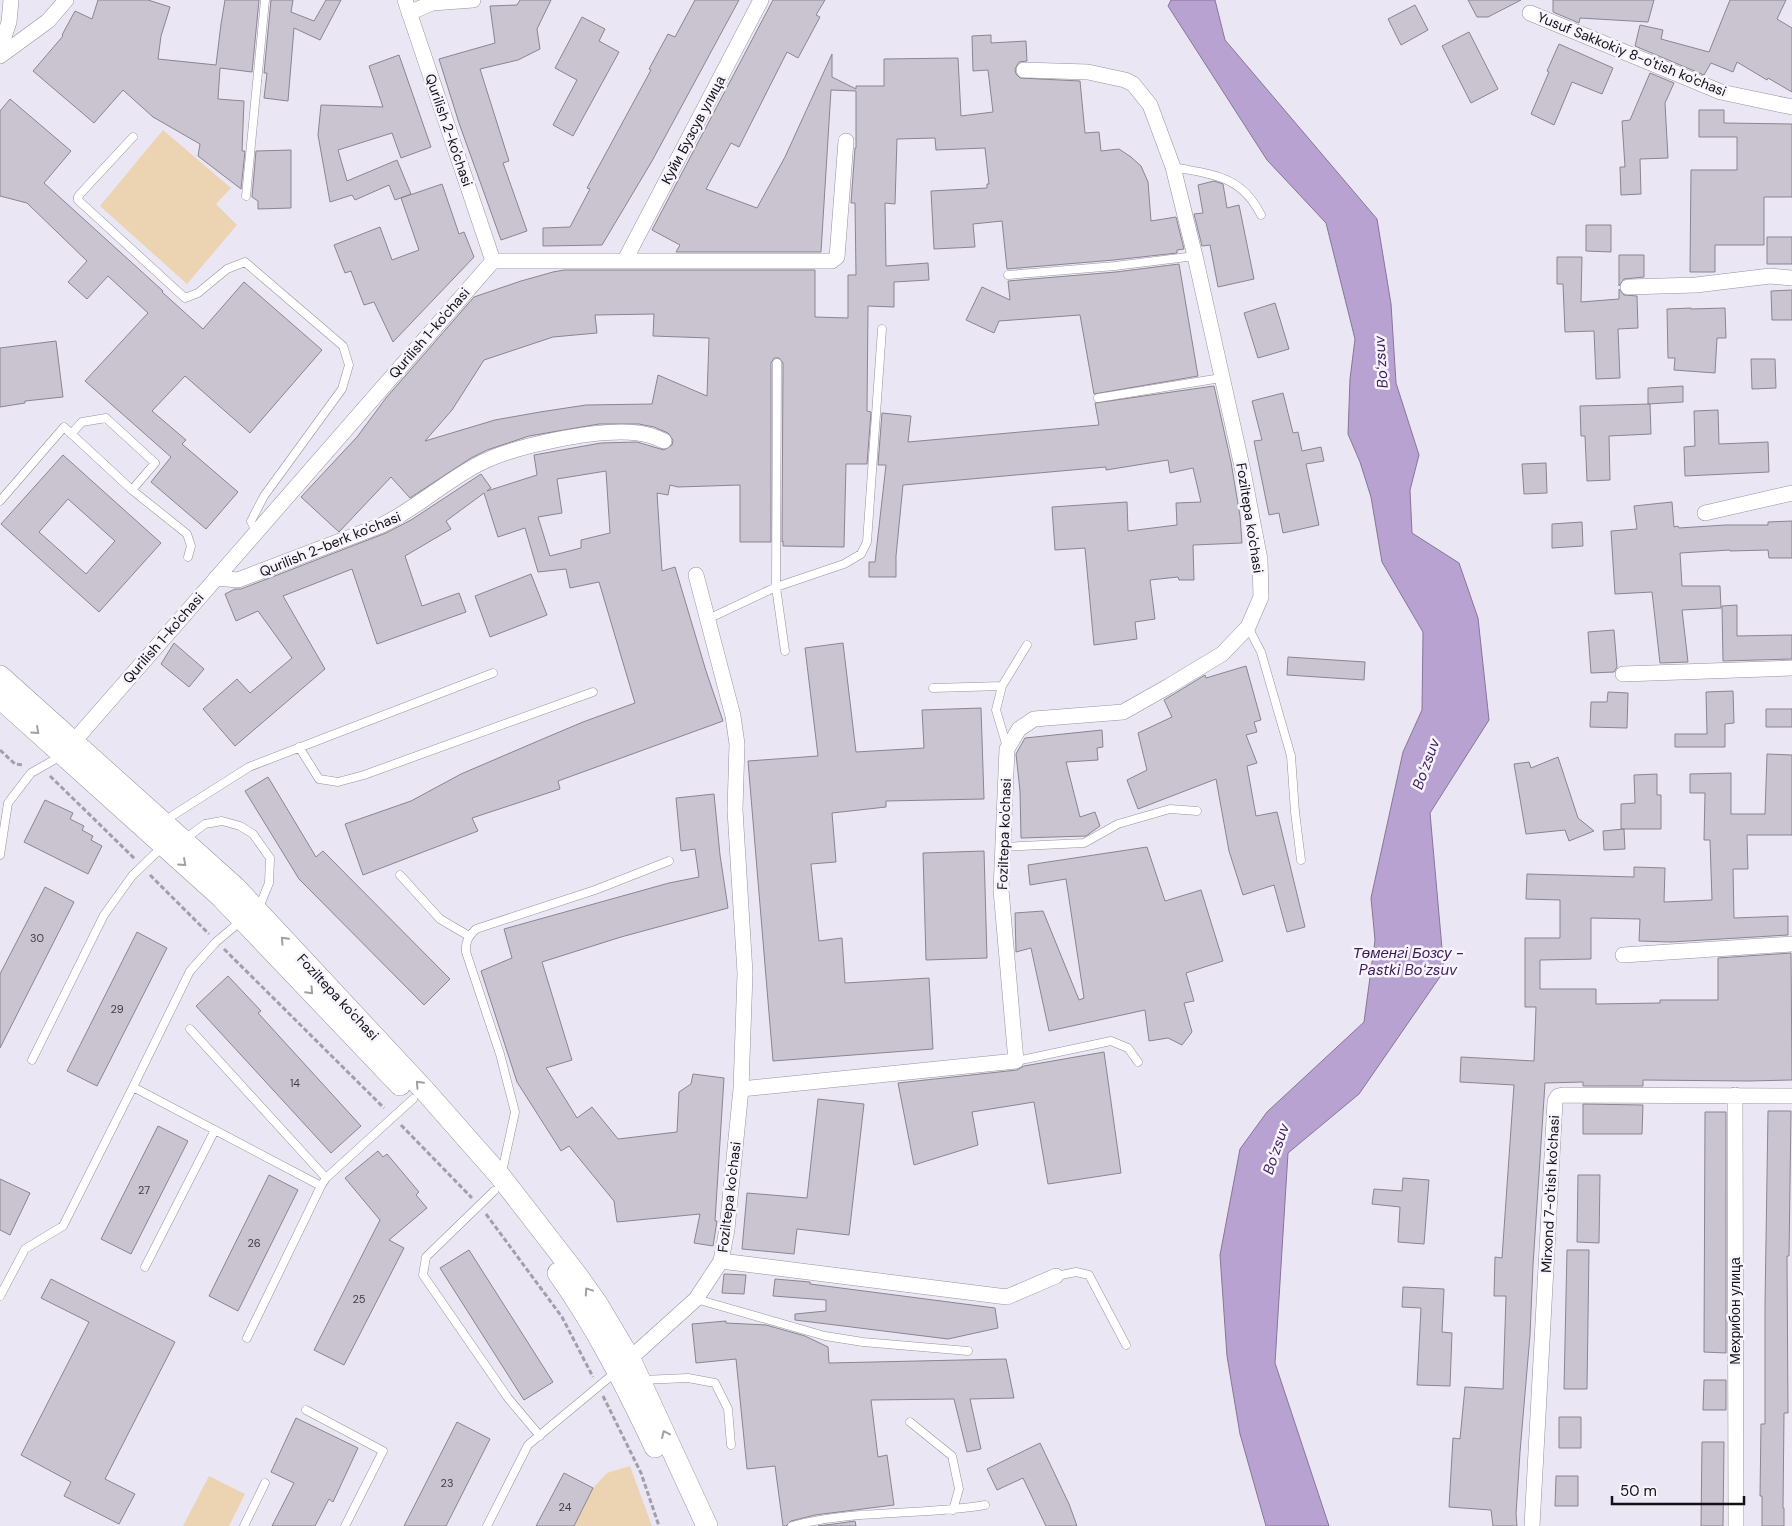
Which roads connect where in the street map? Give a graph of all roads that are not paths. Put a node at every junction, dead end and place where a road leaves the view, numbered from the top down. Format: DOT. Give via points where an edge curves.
graph roads {
  1 [pos="11,0"];
  2 [pos="66,0"];
  3 [pos="265,0"];
  4 [pos="473,0"];
  5 [pos="761,0"];
  6 [pos="407,6"];
  7 [pos="1530,13"];
  8 [pos="0,49"];
  9 [pos="0,56"];
  10 [pos="1024,70"];
  11 [pos="1792,107"];
  12 [pos="133,137"];
  13 [pos="846,141"];
  14 [pos="1174,167"];
  15 [pos="246,196"];
  16 [pos="1261,215"];
  17 [pos="1195,256"];
  18 [pos="625,260"];
  19 [pos="493,261"];
  20 [pos="1008,275"];
  21 [pos="1792,278"];
  22 [pos="1628,287"];
  23 [pos="882,329"];
  24 [pos="777,363"];
  25 [pos="1221,378"];
  26 [pos="1098,398"];
  27 [pos="71,434"];
  28 [pos="664,441"];
  29 [pos="132,490"];
  30 [pos="1792,493"];
  31 [pos="0,501"];
  32 [pos="1704,513"];
  33 [pos="256,532"];
  34 [pos="188,557"];
  35 [pos="696,575"];
  36 [pos="216,578"];
  37 [pos="776,587"];
  38 [pos="708,619"];
  39 [pos="1248,627"];
  40 [pos="1027,646"];
  41 [pos="784,651"];
  42 [pos="1792,668"];
  43 [pos="493,672"];
  44 [pos="1623,674"];
  45 [pos="0,676"];
  46 [pos="1002,686"];
  47 [pos="932,688"];
  48 [pos="593,692"];
  49 [pos="0,698"];
  50 [pos="69,748"];
  51 [pos="299,748"];
  52 [pos="1007,749"];
  53 [pos="1197,811"];
  54 [pos="162,822"];
  55 [pos="173,843"];
  56 [pos="1003,847"];
  57 [pos="0,855"];
  58 [pos="1301,860"];
  59 [pos="669,861"];
  60 [pos="400,875"];
  61 [pos="250,916"];
  62 [pos="469,936"];
  63 [pos="1792,944"];
  64 [pos="1624,955"];
  65 [pos="190,1029"];
  66 [pos="32,1060"];
  67 [pos="1016,1062"];
  68 [pos="1138,1062"];
  69 [pos="133,1088"];
  70 [pos="741,1089"];
  71 [pos="1735,1095"];
  72 [pos="1792,1096"];
  73 [pos="413,1099"];
  74 [pos="215,1130"];
  75 [pos="326,1178"];
  76 [pos="321,1186"];
  77 [pos="491,1191"];
  78 [pos="721,1261"];
  79 [pos="146,1267"];
  80 [pos="1056,1276"];
  81 [pos="0,1296"];
  82 [pos="696,1299"];
  83 [pos="247,1338"];
  84 [pos="1126,1345"];
  85 [pos="968,1351"];
  86 [pos="624,1364"];
  87 [pos="640,1380"];
  88 [pos="306,1410"];
  89 [pos="910,1422"];
  90 [pos="540,1436"];
  91 [pos="731,1445"];
  92 [pos="265,1483"];
  93 [pos="986,1505"];
  94 [pos="953,1510"];
  95 [pos="244,1526"];
  96 [pos="345,1526"];
  97 [pos="487,1526"];
  98 [pos="692,1526"];
  99 [pos="707,1526"];
  100 [pos="792,1526"];
  101 [pos="1532,1526"];
  102 [pos="1736,1526"];
  1 -- 8 [label="street"];
  2 -- 9 [label="street" via="48,21"];
  3 -- 15 [label="lane"];
  4 -- 6 [label="street"];
  5 -- 18 [label="street, Куйи Бузсув улица"];
  6 -- 19 [label="street, Qurilish 2-ko'chasi"];
  7 -- 11 [label="street, Yusuf Sakkokiy 8-o'tish ko'chasi" via="1721,92"];
  10 -- 14 [label="street, Foziltepa ko'chasi" via="1088,72 1133,84 1150,105"];
  12 -- 33 [label="lane" via="78,200 185,298 198,293 227,268 245,262 343,346 349,366 342,389 264,496 251,521"];
  13 -- 18 [label="street" via="837,257 832,261"];
  14 -- 16 [label="lane" via="1234,182 1253,200"];
  14 -- 17 [label="street, Foziltepa ko'chasi"];
  17 -- 20 [label="lane"];
  17 -- 25 [label="street, Foziltepa ko'chasi"];
  18 -- 19 [label="street"];
  19 -- 33 [label="street, Qurilish 1-ko'chasi"];
  21 -- 22 [label="street" via="1770,276 1696,285"];
  23 -- 37 [label="lane" via="867,542 861,554 844,564"];
  24 -- 37 [label="lane"];
  25 -- 26 [label="lane"];
  25 -- 39 [label="street, Foziltepa ko'chasi" via="1260,560 1261,597"];
  27 -- 29 [label="lane"];
  27 -- 29 [label="lane" via="82,422 106,418 155,464"];
  27 -- 31 [label="lane" via="64,427"];
  28 -- 36 [label="street, Qurilish 2-berk ko'chasi" via="638,433 585,434 528,447 474,466 401,516 382,525 238,580"];
  29 -- 34 [label="lane" via="187,534 191,546"];
  30 -- 32 [label="street"];
  33 -- 36 [label="street, Qurilish 1-ko'chasi"];
  35 -- 38 [label="street, Foziltepa ko'chasi"];
  36 -- 50 [label="street, Qurilish 1-ko'chasi"];
  37 -- 38 [label="lane"];
  37 -- 41 [label="lane"];
  38 -- 70 [label="street, Foziltepa ko'chasi" via="737,744 735,810 745,973"];
  39 -- 52 [label="street, Foziltepa ko'chasi" via="1222,654 1123,712 1034,719 1019,729"];
  39 -- 58 [label="lane" via="1261,652 1292,756"];
  40 -- 46 [label="lane"];
  42 -- 44 [label="street"];
  43 -- 51 [label="lane"];
  45 -- 50 [label="main road, Foziltepa ko'chasi"];
  46 -- 47 [label="lane"];
  46 -- 52 [label="lane" via="996,710"];
  48 -- 51 [label="lane" via="338,782 319,779"];
  49 -- 50 [label="main road, Foziltepa ko'chasi, one-way"];
  50 -- 54 [label="main road, Foziltepa ko'chasi"];
  50 -- 55 [label="main road, Foziltepa ko'chasi"];
  50 -- 57 [label="lane" via="31,773 8,803"];
  51 -- 54 [label="lane" via="249,767"];
  52 -- 56 [label="street, Foziltepa ko'chasi"];
  53 -- 56 [label="lane" via="1170,809 1118,824 1084,843"];
  54 -- 55 [label="main road, Foziltepa ko'chasi"];
  55 -- 61 [label="main road, Foziltepa ko'chasi" via="236,888"];
  55 -- 61 [label="lane" via="205,824 222,821 253,834 270,858 269,883"];
  55 -- 66 [label="lane" via="132,876 104,915"];
  56 -- 67 [label="street, Foziltepa ko'chasi" via="1001,890"];
  59 -- 62 [label="lane" via="595,890 476,929"];
  60 -- 62 [label="lane" via="440,919"];
  61 -- 69 [label="lane" via="216,942 190,970"];
  61 -- 73 [label="main road, Foziltepa ko'chasi, one-way"];
  77 -- 61 [label="main road, Foziltepa ko'chasi, one-way" via="426,1092"];
  62 -- 77 [label="lane" via="466,952 500,1054 515,1112"];
  63 -- 64 [label="street"];
  65 -- 75 [label="lane"];
  67 -- 68 [label="lane" via="1111,1041 1128,1048"];
  67 -- 70 [label="street"];
  69 -- 74 [label="lane"];
  69 -- 81 [label="lane" via="63,1226 25,1249"];
  70 -- 78 [label="street, Foziltepa ko'chasi"];
  71 -- 72 [label="street, Mirxond 7-o'tish ko'chasi"];
  71 -- 101 [label="street, Mirxond 7-o'tish ko'chasi" via="1563,1095 1555,1101"];
  71 -- 102 [label="street, Мехрибон улица"];
  73 -- 75 [label="lane"];
  73 -- 77 [label="main road, Foziltepa ko'chasi" via="475,1168"];
  74 -- 76 [label="lane"];
  74 -- 79 [label="lane"];
  75 -- 76 [label="lane"];
  76 -- 83 [label="lane"];
  77 -- 86 [label="main road, Foziltepa ko'chasi" via="579,1278 596,1302"];
  77 -- 90 [label="lane" via="426,1257 423,1275 508,1398"];
  78 -- 80 [label="street" via="1007,1297"];
  78 -- 82 [label="street, Foziltepa ko'chasi"];
  80 -- 84 [label="lane" via="1076,1272 1089,1275"];
  82 -- 85 [label="lane" via="825,1336"];
  82 -- 86 [label="street, Foziltepa ko'chasi"];
  86 -- 87 [label="main road, Foziltepa ko'chasi"];
  86 -- 90 [label="lane"];
  86 -- 98 [label="main road, Foziltepa ko'chasi"];
  87 -- 91 [label="lane" via="688,1378 715,1383 728,1409"];
  99 -- 87 [label="main road, Foziltepa ko'chasi, one-way"];
  88 -- 96 [label="lane" via="383,1451"];
  89 -- 94 [label="lane" via="952,1456 959,1489"];
  90 -- 97 [label="lane" via="528,1445"];
  92 -- 95 [label="lane"];
  93 -- 94 [label="lane"];
  94 -- 100 [label="lane" via="859,1514"];
}
